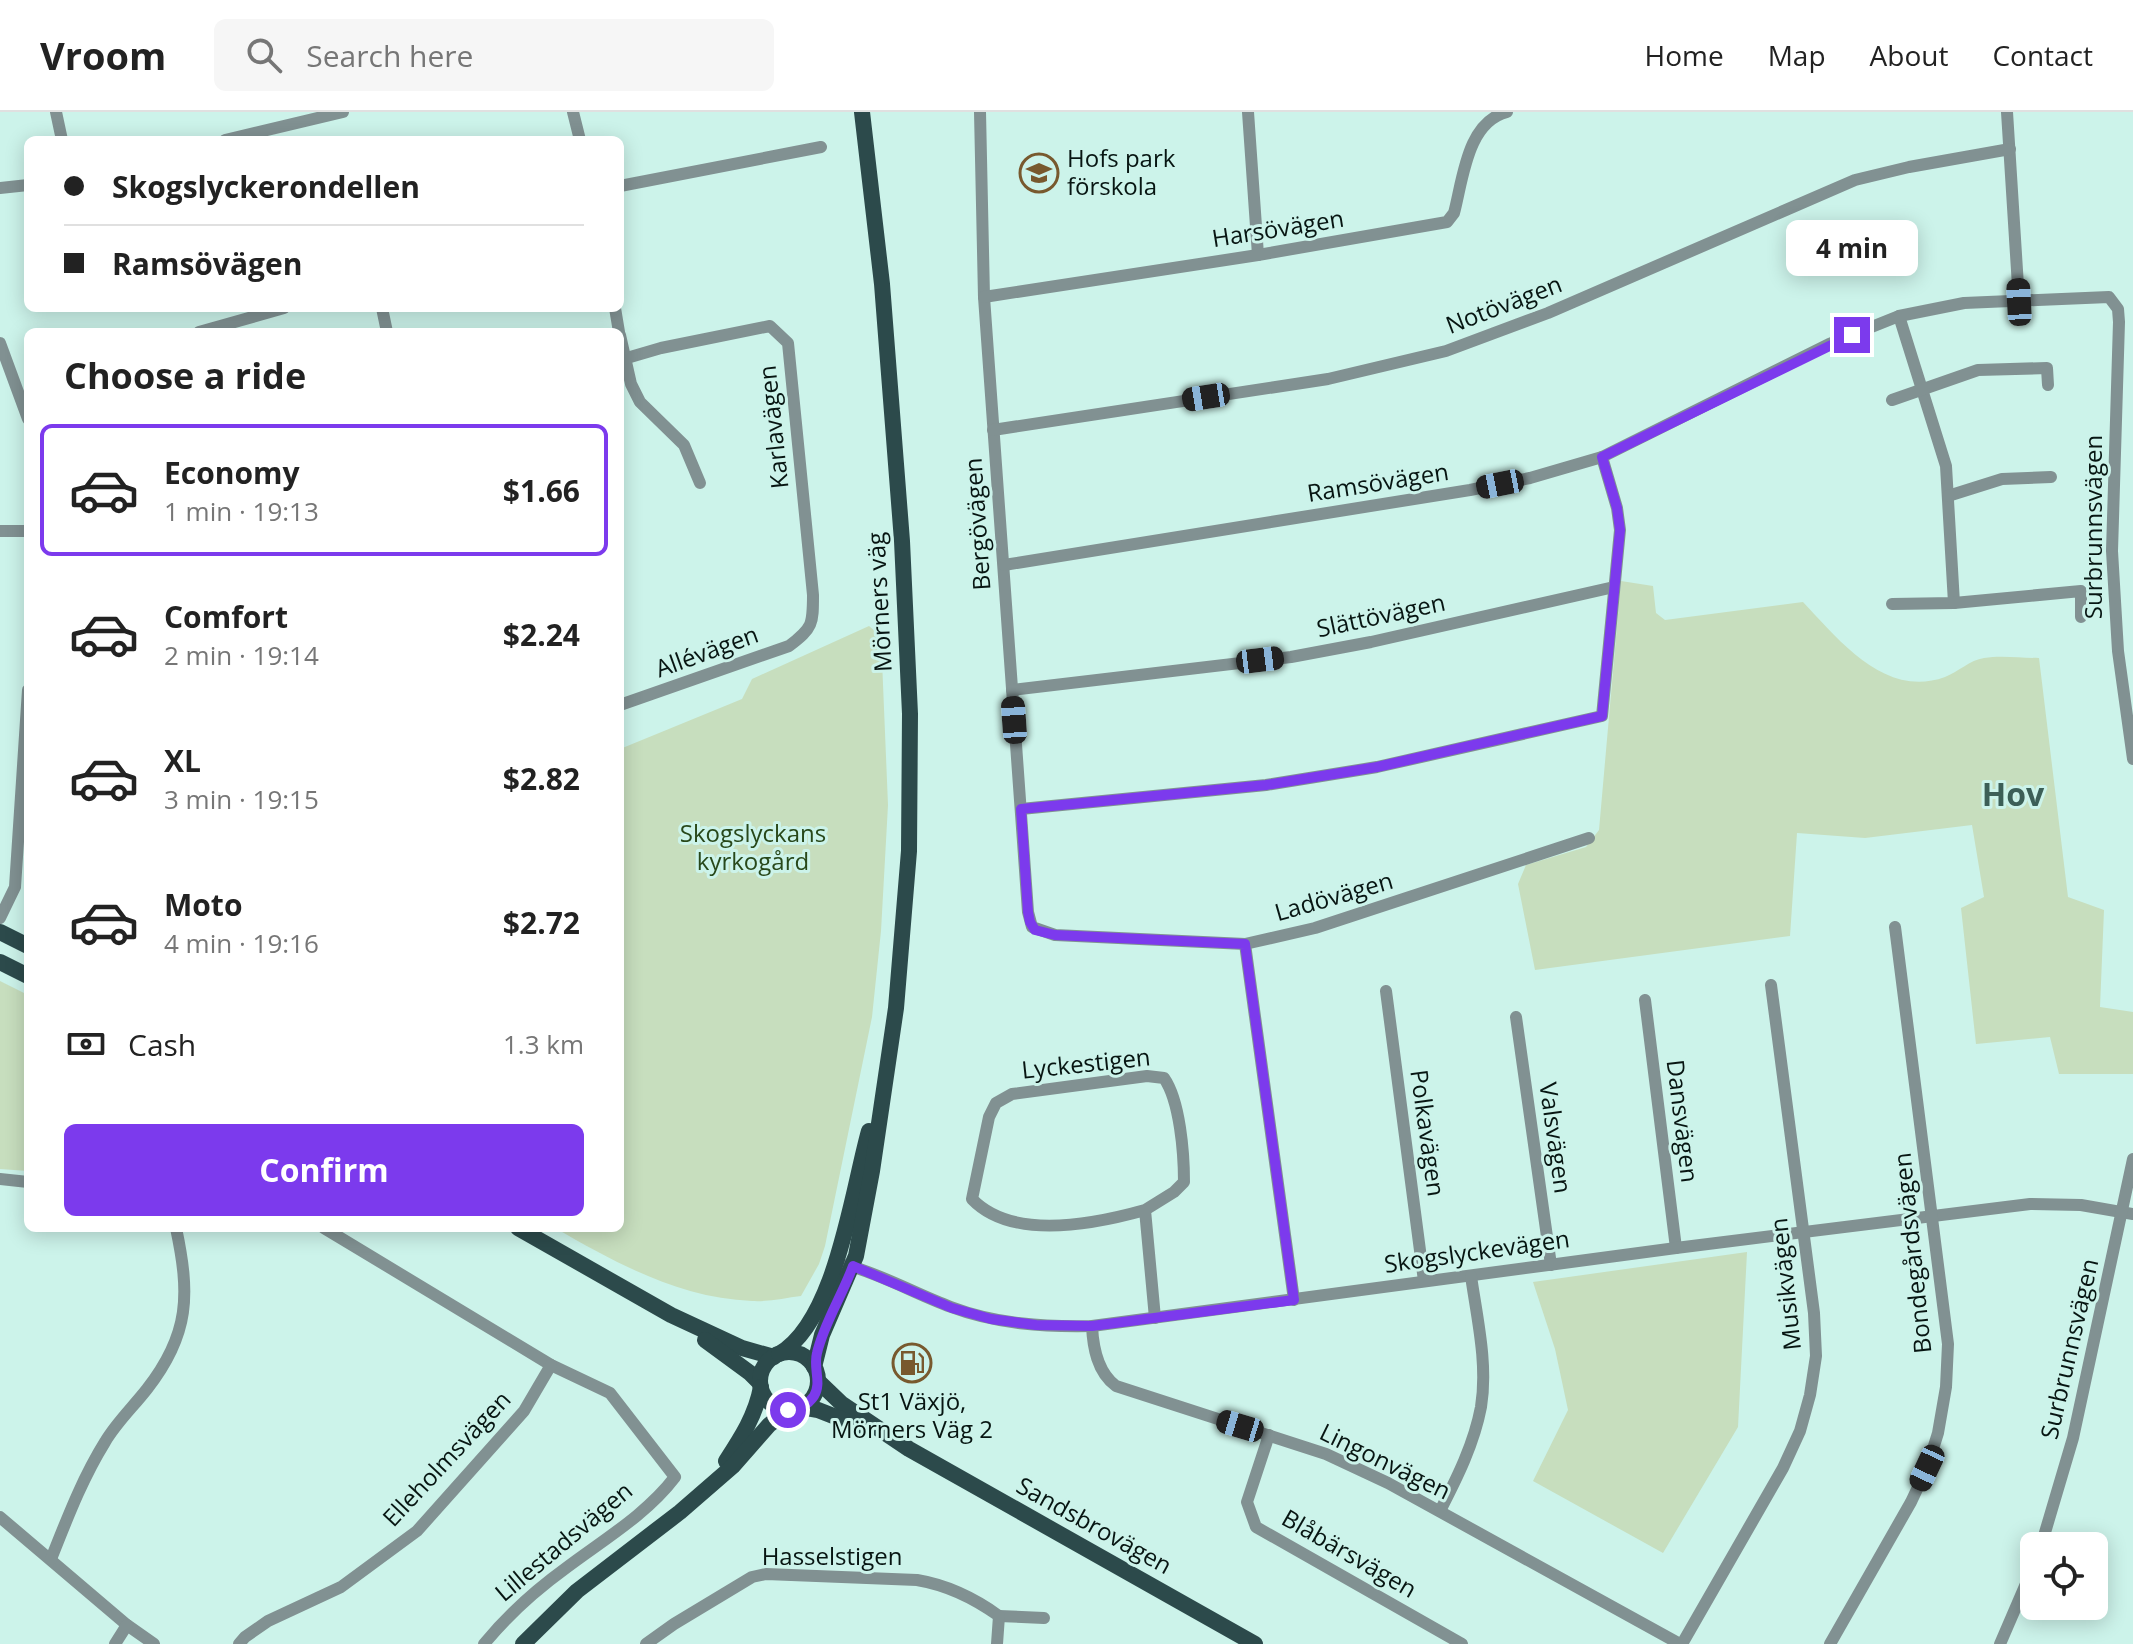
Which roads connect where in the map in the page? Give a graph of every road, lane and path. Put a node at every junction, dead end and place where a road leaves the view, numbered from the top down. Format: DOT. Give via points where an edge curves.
graph roads {
  1 [pos="56,112"];
  2 [pos="343,112"];
  3 [pos="573,112"];
  4 [pos="863,112"];
  5 [pos="980,112"];
  6 [pos="1248,112"];
  7 [pos="1507,112"];
  8 [pos="2007,112"];
  9 [pos="61,136"];
  10 [pos="242,136"];
  11 [pos="579,136"];
  12 [pos="821,147"];
  13 [pos="2010,149"];
  14 [pos="24,185"];
  15 [pos="624,185"];
  16 [pos="0,188"];
  17 [pos="1258,255"];
  18 [pos="984,297"];
  19 [pos="2109,297"];
  20 [pos="2019,302"];
  21 [pos="270,312"];
  22 [pos="1899,316"];
  23 [pos="213,328"];
  24 [pos="0,343"];
  25 [pos="624,359"];
  26 [pos="4,365"];
  27 [pos="624,365"];
  28 [pos="22,383"];
  29 [pos="2048,385"];
  30 [pos="1923,389"];
  31 [pos="1892,400"];
  32 [pos="993,430"];
  33 [pos="1602,457"];
  34 [pos="2051,477"];
  35 [pos="700,483"];
  36 [pos="1948,496"];
  37 [pos="0,531"];
  38 [pos="24,531"];
  39 [pos="1004,565"];
  40 [pos="1614,587"];
  41 [pos="1954,603"];
  42 [pos="1892,604"];
  43 [pos="2081,617"];
  44 [pos="805,634"];
  45 [pos="1012,690"];
  46 [pos="624,704"];
  47 [pos="2133,759"];
  48 [pos="24,794"];
  49 [pos="1021,809"];
  50 [pos="1589,838"];
  51 [pos="0,918"];
  52 [pos="1895,927"];
  53 [pos="1035,930"];
  54 [pos="0,932"];
  55 [pos="24,944"];
  56 [pos="1245,944"];
  57 [pos="0,962"];
  58 [pos="24,974"];
  59 [pos="1771,985"];
  60 [pos="1386,991"];
  61 [pos="1645,1000"];
  62 [pos="1516,1017"];
  63 [pos="2133,1159"];
  64 [pos="0,1179"];
  65 [pos="24,1182"];
  66 [pos="1145,1210"];
  67 [pos="2128,1213"];
  68 [pos="1932,1215"];
  69 [pos="177,1232"];
  70 [pos="331,1232"];
  71 [pos="525,1232"];
  72 [pos="1803,1232"];
  73 [pos="1676,1248"];
  74 [pos="844,1264"];
  75 [pos="1551,1265"];
  76 [pos="1471,1276"];
  77 [pos="1424,1281"];
  78 [pos="1294,1300"];
  79 [pos="671,1315"];
  80 [pos="1155,1318"];
  81 [pos="1092,1326"];
  82 [pos="776,1355"];
  83 [pos="551,1365"];
  84 [pos="816,1374"];
  85 [pos="760,1385"];
  86 [pos="794,1409"];
  87 [pos="1269,1435"];
  88 [pos="909,1449"];
  89 [pos="708,1488"];
  90 [pos="1440,1511"];
  91 [pos="0,1517"];
  92 [pos="2045,1532"];
  93 [pos="51,1559"];
  94 [pos="2020,1598"];
  95 [pos="999,1616"];
  96 [pos="1044,1618"];
  97 [pos="127,1625"];
  98 [pos="115,1644"];
  99 [pos="154,1644"];
  100 [pos="239,1644"];
  101 [pos="484,1644"];
  102 [pos="523,1644"];
  103 [pos="646,1644"];
  104 [pos="997,1644"];
  105 [pos="1255,1644"];
  106 [pos="1462,1644"];
  107 [pos="1681,1644"];
  108 [pos="1830,1644"];
  109 [pos="2000,1644"];
  1 -- 9 [label="street"];
  2 -- 10 [label="street"];
  3 -- 11 [label="street"];
  4 -- 74 [label="main road, Mörners väg" via="902,541 910,714 909,851 896,1008 872,1171"];
  5 -- 18 [label="street, Bergövägen"];
  6 -- 17 [label="street"];
  7 -- 17 [label="street, Harsövägen" via="1495,115 1472,144 1447,222"];
  8 -- 13 [label="street"];
  12 -- 15 [label="street"];
  13 -- 20 [label="street"];
  13 -- 32 [label="street, Notövägen" via="1855,180 1548,313 1446,351 1328,379"];
  14 -- 16 [label="street"];
  17 -- 18 [label="street, Harsövägen"];
  18 -- 32 [label="street, Bergövägen"];
  19 -- 20 [label="street, Ramsövägen"];
  19 -- 47 [label="street, Surbrunnsvägen" via="2119,322 2114,606"];
  20 -- 22 [label="street, Ramsövägen" via="1964,303"];
  21 -- 23 [label="street"];
  22 -- 30 [label="street"];
  22 -- 33 [label="street, Ramsövägen" via="1829,344"];
  24 -- 26 [label="street"];
  25 -- 44 [label="street, Karlavägen" via="770,326 788,343 813,595 813,622"];
  26 -- 28 [label="street"];
  27 -- 35 [label="street" via="640,402 684,445"];
  29 -- 30 [label="street" via="2047,368 1978,370"];
  30 -- 31 [label="street"];
  30 -- 36 [label="street" via="1946,466"];
  32 -- 39 [label="street, Bergövägen"];
  33 -- 39 [label="street, Ramsövägen" via="1470,490"];
  33 -- 40 [label="street" via="1620,530"];
  34 -- 36 [label="street" via="2002,479"];
  36 -- 41 [label="street"];
  37 -- 38 [label="street"];
  39 -- 45 [label="street, Bergövägen"];
  40 -- 45 [label="street, Slättövägen" via="1291,657"];
  40 -- 49 [label="street" via="1602,716 1377,767 1280,783"];
  41 -- 42 [label="street"];
  41 -- 43 [label="street" via="2081,591"];
  44 -- 46 [label="street, Allévägen" via="789,646"];
  45 -- 49 [label="street, Bergövägen"];
  48 -- 51 [label="street" via="15,887"];
  49 -- 53 [label="street, Bergövägen" via="1028,912"];
  50 -- 56 [label="street, Ladövägen" via="1340,920"];
  52 -- 68 [label="street, Bondegårdsvägen"];
  53 -- 56 [label="street, Ladövägen"];
  54 -- 55 [label="main road"];
  56 -- 78 [label="street"];
  57 -- 58 [label="main road"];
  59 -- 72 [label="street, Musikvägen"];
  60 -- 77 [label="street, Polkavägen"];
  61 -- 73 [label="street, Dansvägen"];
  62 -- 75 [label="street, Valsvägen"];
  63 -- 67 [label="street, Surbrunnsvägen"];
  64 -- 65 [label="street"];
  66 -- 66 [label="street, Lyckestigen" via="1184,1182 1173,1090 1164,1078 1012,1094 996,1103 972,1199 983,1211 1023,1223 1078,1225"];
  66 -- 80 [label="street"];
  67 -- 68 [label="street, Skogslyckevägen" via="2030,1204"];
  67 -- 92 [label="street, Surbrunnsvägen"];
  68 -- 72 [label="street, Skogslyckevägen"];
  68 -- 108 [label="street, Bondegårdsvägen" via="1948,1344 1938,1433 1911,1502"];
  69 -- 93 [label="street" via="185,1308 175,1348 106,1440"];
  70 -- 83 [label="street"];
  71 -- 79 [label="main road"];
  72 -- 73 [label="street, Skogslyckevägen"];
  72 -- 107 [label="street, Musikvägen" via="1816,1356 1800,1431"];
  73 -- 75 [label="street, Skogslyckevägen"];
  74 -- 81 [label="street, Skogslyckevägen" via="971,1314 1036,1325"];
  74 -- 82 [label="main road, Mörners väg" via="801,1335"];
  74 -- 84 [label="main road, Mörners väg"];
  75 -- 76 [label="street, Skogslyckevägen"];
  76 -- 77 [label="street, Skogslyckevägen"];
  76 -- 90 [label="street" via="1483,1362 1481,1406 1466,1458"];
  77 -- 78 [label="street, Skogslyckevägen"];
  78 -- 80 [label="street, Skogslyckevägen"];
  79 -- 82 [label="main road" via="742,1348"];
  79 -- 85 [label="main road"];
  80 -- 81 [label="street, Skogslyckevägen"];
  81 -- 87 [label="street, Lingonvägen" via="1098,1362 1116,1386"];
  82 -- 84 [label="main road" via="800,1355"];
  82 -- 85 [label="main road" via="764,1366"];
  83 -- 100 [label="street, Elleholmsvägen" via="524,1411 417,1531 341,1587 268,1621"];
  83 -- 101 [label="street, Lillestadsvägen" via="610,1393 675,1477"];
  84 -- 86 [label="main road" via="814,1396"];
  84 -- 88 [label="main road, Sandsbrovägen" via="842,1404"];
  85 -- 86 [label="main road" via="772,1405"];
  85 -- 89 [label="main road, Lillestadsvägen" via="749,1423"];
  86 -- 88 [label="main road, Sandsbrovägen" via="837,1417"];
  86 -- 89 [label="main road, Lillestadsvägen" via="769,1425"];
  87 -- 90 [label="street, Lingonvägen" via="1326,1454"];
  87 -- 106 [label="street, Blåbärsvägen" via="1247,1502 1256,1527"];
  88 -- 105 [label="main road, Sandsbrovägen"];
  89 -- 102 [label="main road, Lillestadsvägen" via="577,1591"];
  90 -- 107 [label="street, Lingonvägen"];
  91 -- 93 [label="street"];
  93 -- 97 [label="street"];
  94 -- 109 [label="street"];
  95 -- 96 [label="street"];
  95 -- 103 [label="street, Hasselstigen" via="934,1583 766,1574 752,1577"];
  95 -- 104 [label="street"];
  97 -- 98 [label="street"];
  97 -- 99 [label="street"];
}
